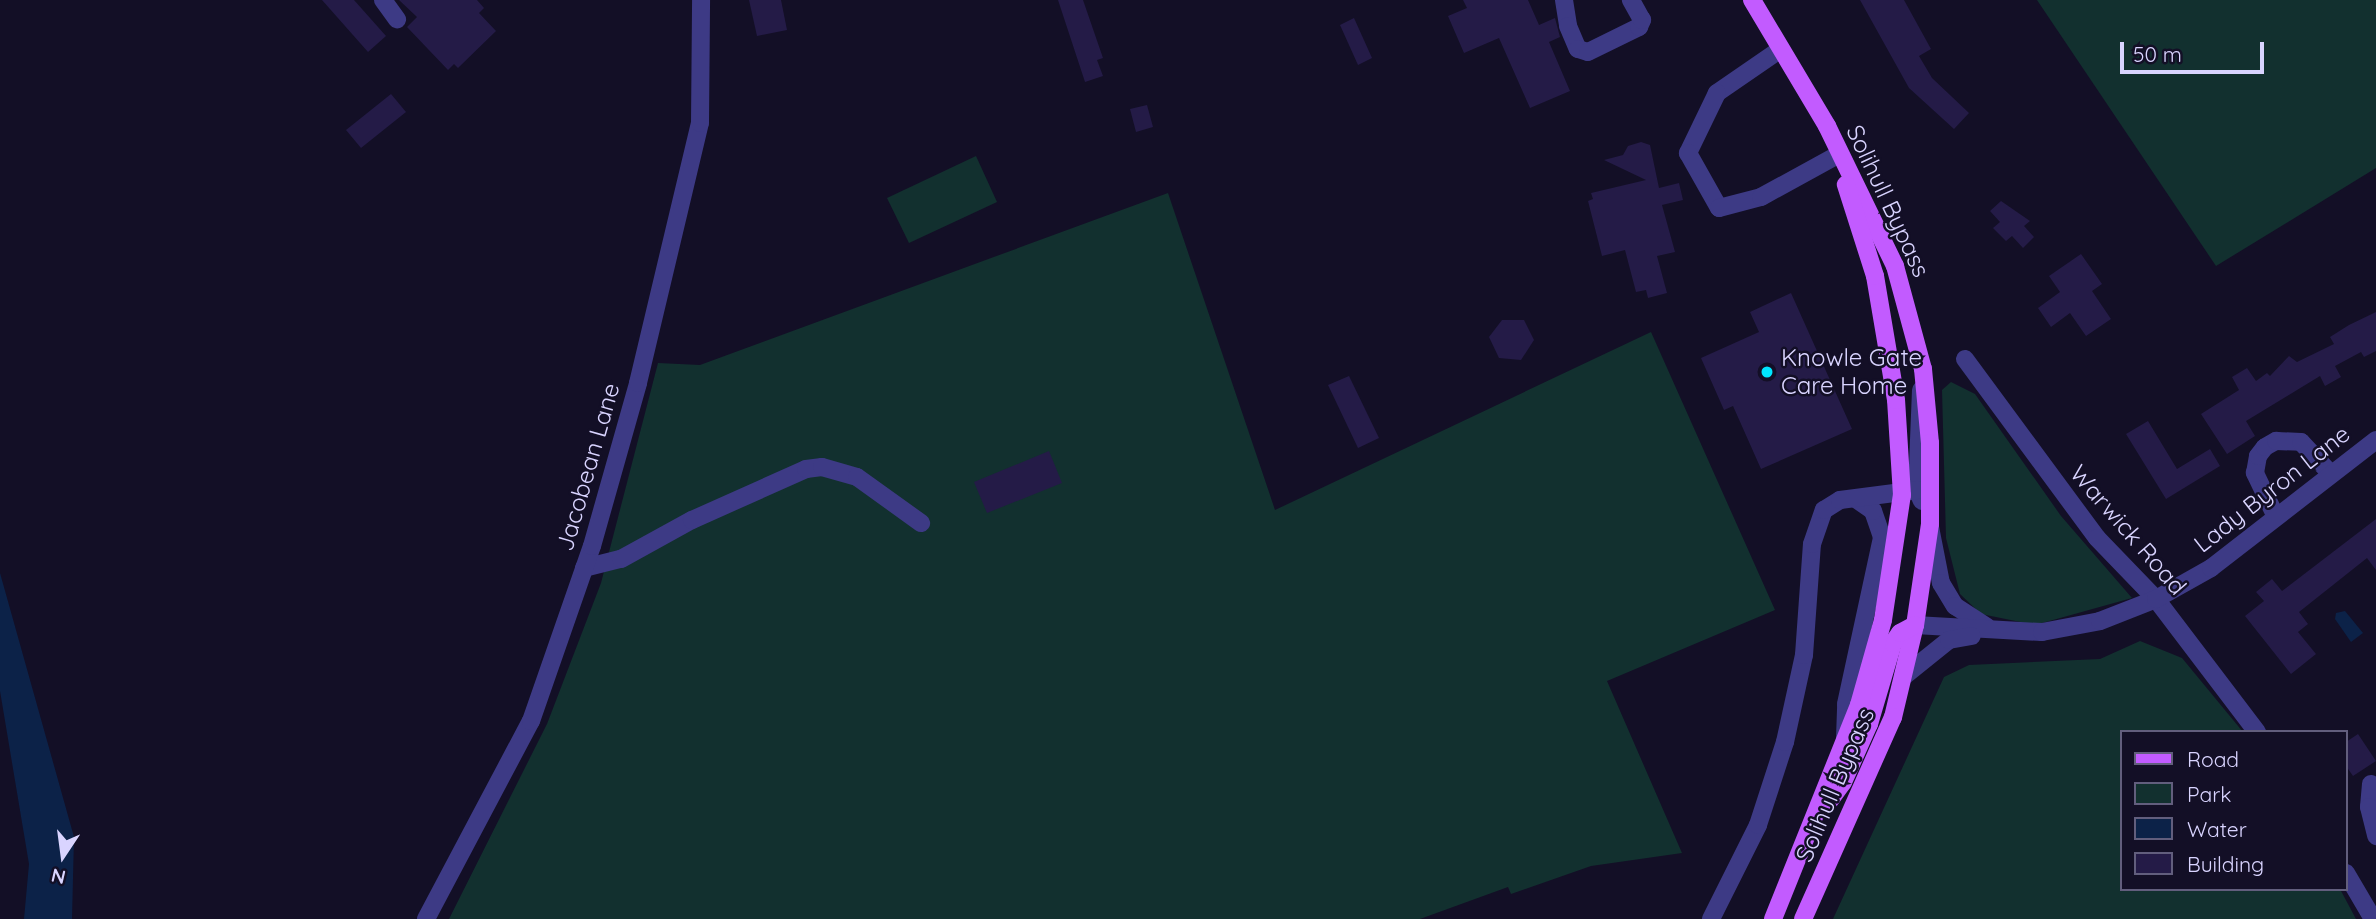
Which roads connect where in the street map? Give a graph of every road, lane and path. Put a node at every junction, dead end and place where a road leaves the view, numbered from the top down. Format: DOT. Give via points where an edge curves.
graph roads {
  1 [pos="383,0"];
  2 [pos="701,0"];
  3 [pos="1564,0"];
  4 [pos="1631,0"];
  5 [pos="1752,0"];
  6 [pos="397,19"];
  7 [pos="1781,49"];
  8 [pos="1826,125"];
  9 [pos="1836,156"];
  10 [pos="1965,359"];
  11 [pos="1923,369"];
  12 [pos="2376,440"];
  13 [pos="2330,474"];
  14 [pos="1910,492"];
  15 [pos="1856,499"];
  16 [pos="2275,515"];
  17 [pos="1930,521"];
  18 [pos="921,523"];
  19 [pos="584,568"];
  20 [pos="2156,599"];
  21 [pos="1915,625"];
  22 [pos="1997,632"];
  23 [pos="1903,677"];
  24 [pos="2255,730"];
  25 [pos="1845,745"];
  26 [pos="2371,784"];
  27 [pos="1814,823"];
  28 [pos="2376,836"];
  29 [pos="2348,876"];
  30 [pos="426,919"];
  31 [pos="1711,919"];
  32 [pos="1773,919"];
  33 [pos="1802,919"];
  34 [pos="2373,919"];
  1 -- 6 [label="street"];
  2 -- 19 [label="street, Jacobean Lane" via="698,130 638,383"];
  3 -- 4 [label="street" via="1567,26 1578,49 1588,52 1639,27 1642,20"];
  5 -- 7 [label="main road"];
  7 -- 8 [label="main road"];
  7 -- 9 [label="street" via="1717,93 1688,153 1719,208 1760,197"];
  8 -- 9 [label="main road, Solihull Bypass"];
  8 -- 11 [label="main road, Solihull Bypass" via="1895,266"];
  9 -- 14 [label="main road, Solihull Bypass" via="1875,276"];
  10 -- 20 [label="street, Warwick Road" via="2097,538"];
  11 -- 14 [label="street"];
  11 -- 17 [label="main road, Solihull Bypass" via="1933,494"];
  12 -- 13 [label="street, Lady Byron Lane"];
  13 -- 16 [label="street, Lady Byron Lane"];
  13 -- 16 [label="street" via="2301,442 2276,441 2265,447 2255,473"];
  14 -- 15 [label="street"];
  14 -- 17 [label="street"];
  14 -- 25 [label="main road, Solihull Bypass" via="1883,620"];
  15 -- 25 [label="street" via="1873,511 1882,537 1846,704"];
  15 -- 31 [label="street" via="1840,500 1824,510 1816,530 1804,654 1785,742 1758,825"];
  16 -- 20 [label="street, Lady Byron Lane" via="2211,568"];
  17 -- 21 [label="main road, Solihull Bypass"];
  17 -- 22 [label="street" via="1941,583 1955,606"];
  18 -- 19 [label="street" via="857,477 822,467 806,469 692,520 621,559"];
  19 -- 30 [label="street, Jacobean Lane" via="531,720"];
  20 -- 22 [label="street, Lady Byron Lane" via="2068,628"];
  20 -- 24 [label="street, Warwick Road"];
  21 -- 22 [label="street, Lady Byron Lane"];
  21 -- 23 [label="main road, Solihull Bypass"];
  21 -- 27 [label="main road" via="1893,643 1882,689 1843,782"];
  22 -- 23 [label="street" via="1949,640"];
  23 -- 33 [label="main road, Solihull Bypass" via="1879,755"];
  25 -- 27 [label="main road, Solihull Bypass"];
  26 -- 28 [label="street" via="2369,807"];
  27 -- 32 [label="main road, Solihull Bypass"];
  29 -- 34 [label="street"];
}
